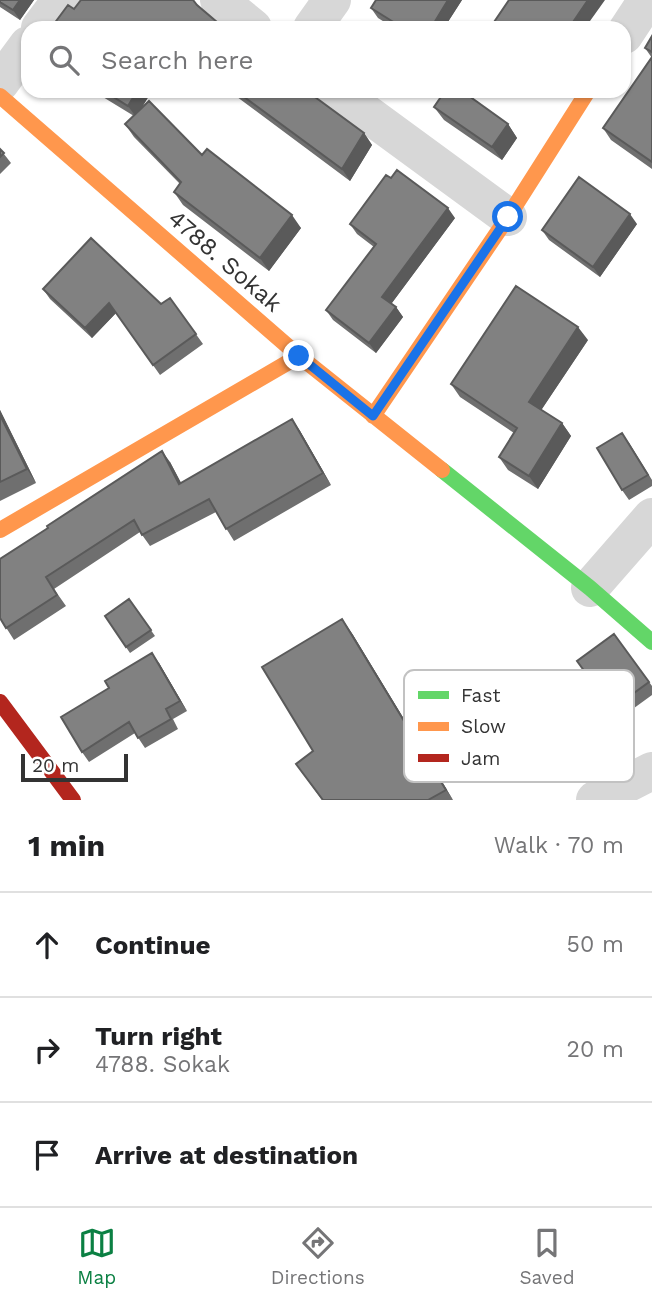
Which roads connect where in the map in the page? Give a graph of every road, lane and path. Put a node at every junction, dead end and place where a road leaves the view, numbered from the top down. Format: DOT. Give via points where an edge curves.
graph roads {
  1 [pos="61,0"];
  2 [pos="219,0"];
  3 [pos="332,0"];
  4 [pos="647,0"];
  5 [pos="45,21"];
  6 [pos="245,21"];
  7 [pos="317,21"];
  8 [pos="631,25"];
  9 [pos="21,54"];
  10 [pos="0,83"];
  11 [pos="0,96"];
  12 [pos="346,98"];
  13 [pos="584,98"];
  14 [pos="508,217"];
  15 [pos="299,356"];
  16 [pos="373,416"];
  17 [pos="652,517"];
  18 [pos="0,530"];
  19 [pos="590,588"];
  20 [pos="652,642"];
  21 [pos="0,702"];
  22 [pos="652,771"];
  23 [pos="634,780"];
  24 [pos="630,782"];
  25 [pos="73,800"];
  26 [pos="595,800"];
  1 -- 5 [label="street"];
  2 -- 6 [label="street"];
  3 -- 7 [label="street"];
  4 -- 8 [label="street"];
  9 -- 10 [label="street"];
  11 -- 15 [label="street, 4788. Sokak"];
  12 -- 14 [label="street"];
  13 -- 14 [label="street"];
  14 -- 16 [label="street"];
  15 -- 16 [label="street, 4788. Sokak"];
  15 -- 18 [label="street"];
  16 -- 19 [label="street, 4788. Sokak"];
  17 -- 19 [label="street"];
  19 -- 20 [label="street, 4788. Sokak"];
  21 -- 25 [label="street"];
  22 -- 23 [label="street"];
  24 -- 26 [label="street"];
}
